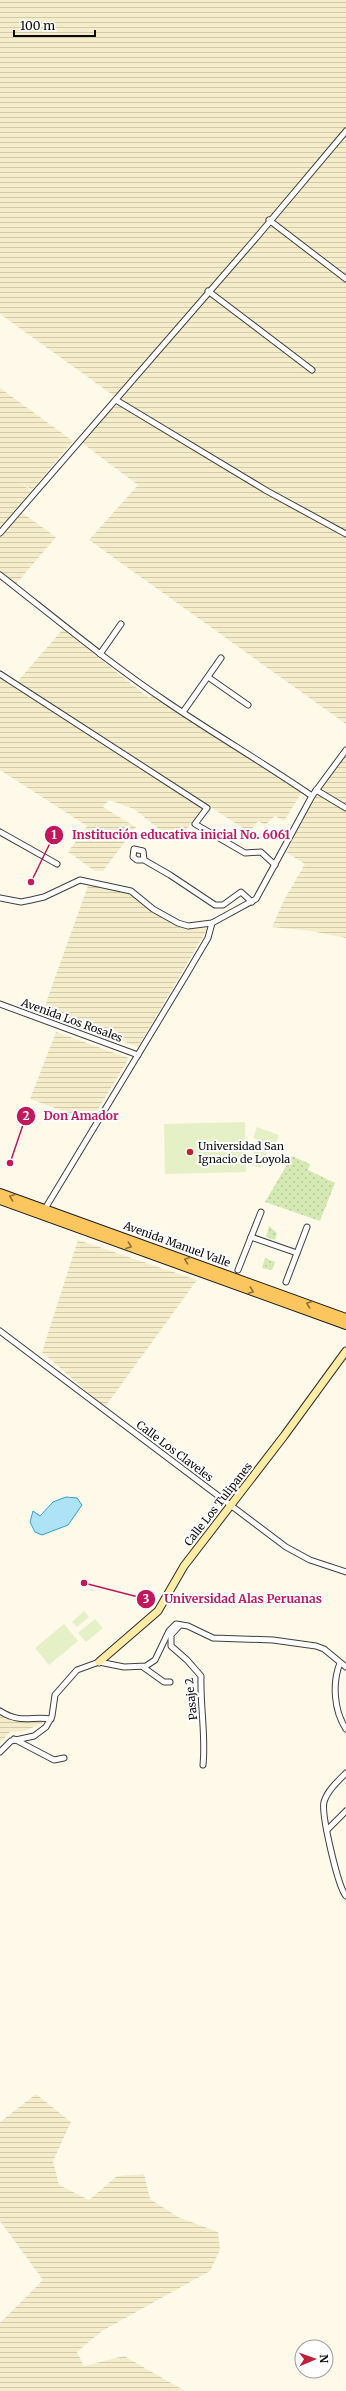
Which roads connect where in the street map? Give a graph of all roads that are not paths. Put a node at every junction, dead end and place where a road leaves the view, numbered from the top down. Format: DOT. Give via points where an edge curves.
graph roads {
  1 [pos="346,131"];
  2 [pos="269,220"];
  3 [pos="346,279"];
  4 [pos="208,291"];
  5 [pos="312,370"];
  6 [pos="116,400"];
  7 [pos="0,533"];
  8 [pos="346,534"];
  9 [pos="0,575"];
  10 [pos="121,624"];
  11 [pos="100,654"];
  12 [pos="221,658"];
  13 [pos="0,674"];
  14 [pos="208,677"];
  15 [pos="248,705"];
  16 [pos="183,712"];
  17 [pos="346,750"];
  18 [pos="316,790"];
  19 [pos="312,796"];
  20 [pos="346,808"];
  21 [pos="0,832"];
  22 [pos="144,860"];
  23 [pos="57,864"];
  24 [pos="275,865"];
  25 [pos="0,898"];
  26 [pos="252,902"];
  27 [pos="212,923"];
  28 [pos="0,1004"];
  29 [pos="138,1055"];
  30 [pos="0,1192"];
  31 [pos="0,1200"];
  32 [pos="43,1212"];
  33 [pos="261,1212"];
  34 [pos="307,1227"];
  35 [pos="251,1237"];
  36 [pos="297,1253"];
  37 [pos="238,1270"];
  38 [pos="286,1282"];
  39 [pos="346,1318"];
  40 [pos="346,1325"];
  41 [pos="0,1331"];
  42 [pos="346,1351"];
  43 [pos="230,1506"];
  44 [pos="346,1572"];
  45 [pos="181,1624"];
  46 [pos="99,1662"];
  47 [pos="340,1663"];
  48 [pos="143,1667"];
  49 [pos="346,1667"];
  50 [pos="170,1682"];
  51 [pos="0,1711"];
  52 [pos="51,1719"];
  53 [pos="346,1728"];
  54 [pos="14,1739"];
  55 [pos="0,1752"];
  56 [pos="64,1758"];
  57 [pos="203,1765"];
  58 [pos="346,1773"];
  59 [pos="346,1811"];
  60 [pos="327,1830"];
  61 [pos="346,1896"];
  1 -- 2 [label="street"];
  2 -- 3 [label="street"];
  2 -- 4 [label="street"];
  4 -- 5 [label="street"];
  4 -- 6 [label="street"];
  6 -- 7 [label="street"];
  6 -- 8 [label="street" via="267,491"];
  9 -- 11 [label="street"];
  10 -- 11 [label="street"];
  11 -- 16 [label="street"];
  12 -- 14 [label="street"];
  13 -- 24 [label="street" via="207,808 195,824 245,853 261,852"];
  14 -- 15 [label="street"];
  14 -- 16 [label="street"];
  16 -- 19 [label="street"];
  17 -- 18 [label="street"];
  18 -- 19 [label="street"];
  18 -- 20 [label="street"];
  19 -- 24 [label="street"];
  21 -- 23 [label="street"];
  22 -- 26 [label="street" via="215,906 223,905 241,892"];
  24 -- 26 [label="street"];
  25 -- 27 [label="street" via="21,902 31,900 44,897 80,880 131,891 153,909 178,923 188,926"];
  26 -- 27 [label="street"];
  27 -- 29 [label="street" via="208,938"];
  28 -- 29 [label="street, Avenida Los Rosales"];
  29 -- 32 [label="street"];
  32 -- 30 [label="main road, Avenida Manuel Valle, one-way"];
  31 -- 32 [label="main road, Avenida Manuel Valle"];
  39 -- 32 [label="main road, Avenida Manuel Valle, one-way"];
  32 -- 40 [label="main road, Avenida Manuel Valle, one-way"];
  33 -- 35 [label="street"];
  34 -- 36 [label="street"];
  35 -- 36 [label="street"];
  35 -- 37 [label="street"];
  36 -- 38 [label="street"];
  41 -- 43 [label="street, Calle Los Claveles"];
  42 -- 43 [label="street, Calle Los Tulipanes"];
  43 -- 44 [label="street, Calle Los Claveles" via="286,1547 310,1560"];
  43 -- 46 [label="street, Calle Los Tulipanes" via="184,1566 158,1611"];
  45 -- 47 [label="street" via="213,1638 273,1640 316,1646 324,1648"];
  45 -- 48 [label="street" via="171,1627 155,1660"];
  45 -- 57 [label="street, Pasaje 2" via="173,1631 171,1646 200,1676 200,1701 205,1730"];
  46 -- 48 [label="street" via="124,1667"];
  46 -- 52 [label="street" via="77,1670 57,1692"];
  47 -- 49 [label="street"];
  47 -- 53 [label="street" via="336,1703 339,1719"];
  48 -- 50 [label="street" via="164,1682"];
  51 -- 52 [label="street" via="24,1720"];
  52 -- 54 [label="street" via="46,1727 34,1736"];
  54 -- 55 [label="street"];
  54 -- 56 [label="street" via="54,1760"];
  58 -- 60 [label="street" via="334,1785 325,1800 323,1813"];
  59 -- 60 [label="street"];
  60 -- 61 [label="street" via="339,1884"];
}
